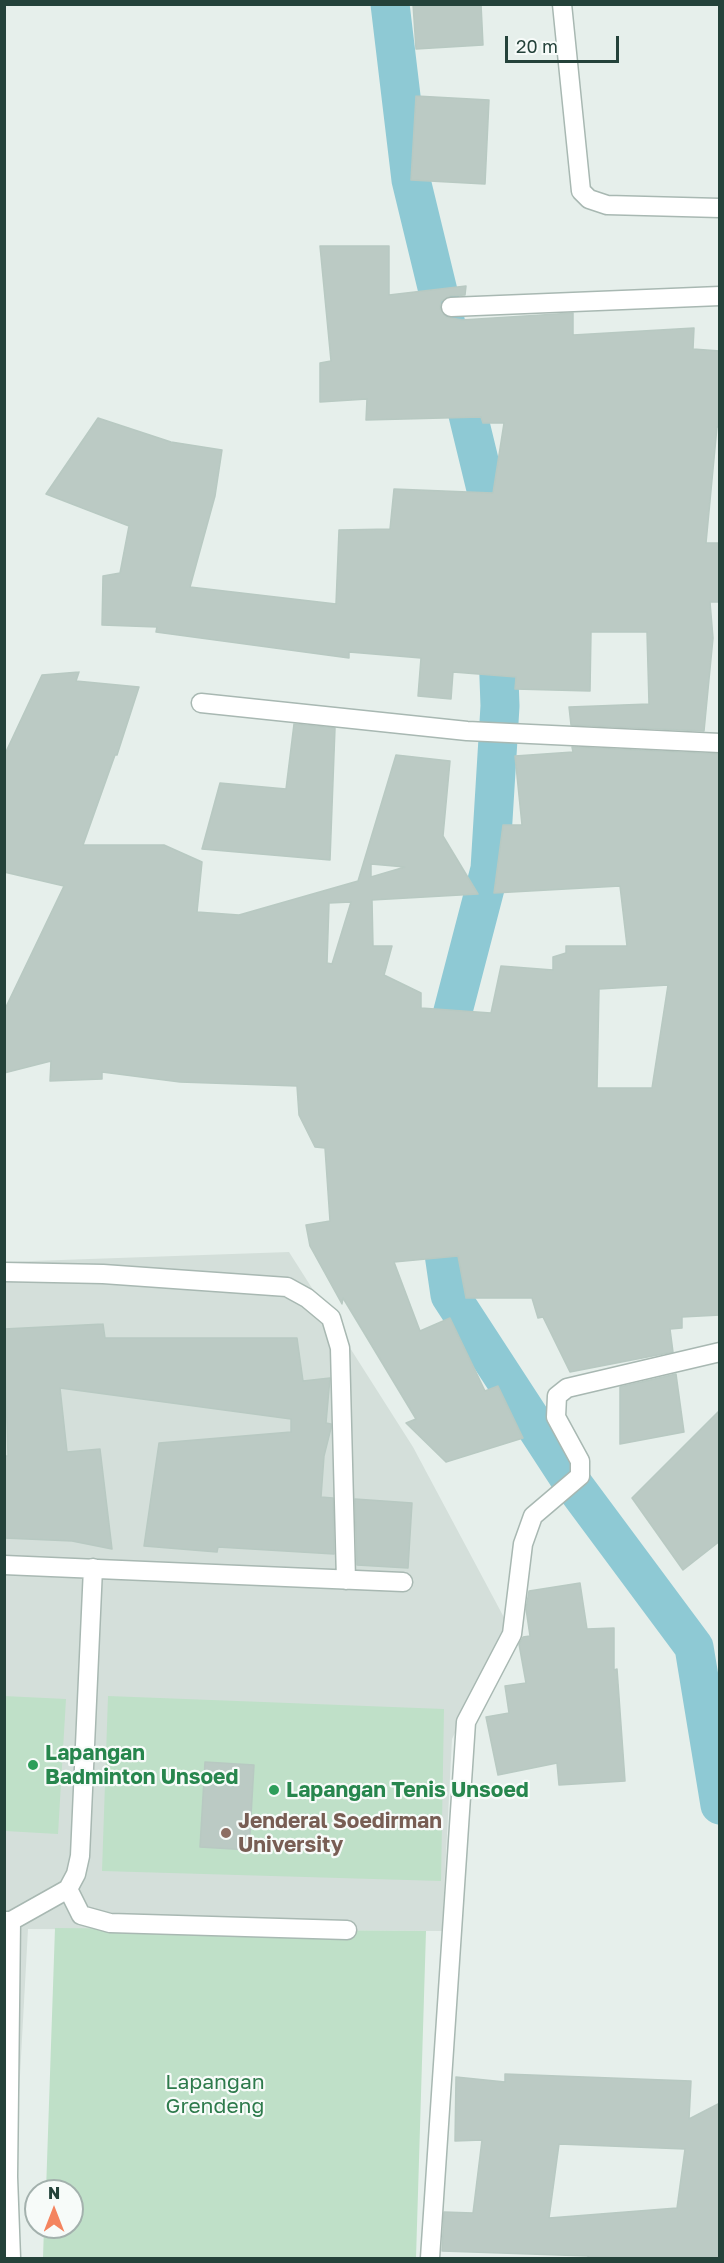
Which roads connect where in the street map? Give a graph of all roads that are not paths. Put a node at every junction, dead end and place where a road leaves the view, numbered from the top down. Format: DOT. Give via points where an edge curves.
graph roads {
  1 [pos="562,4"];
  2 [pos="720,208"];
  3 [pos="720,296"];
  4 [pos="451,307"];
  5 [pos="201,703"];
  6 [pos="720,743"];
  7 [pos="4,1272"];
  8 [pos="720,1352"];
  9 [pos="4,1565"];
  10 [pos="93,1568"];
  11 [pos="346,1580"];
  12 [pos="403,1582"];
  13 [pos="68,1890"];
  14 [pos="8,1921"];
  15 [pos="347,1930"];
  16 [pos="6,2177"];
  17 [pos="430,2258"];
  18 [pos="11,2259"];
  19 [pos="439,2259"];
  1 -- 2 [label="street" via="581,191 589,199 607,205"];
  3 -- 4 [label="street"];
  5 -- 6 [label="street" via="467,731"];
  7 -- 11 [label="street" via="103,1274 287,1287 308,1298 331,1318 340,1348"];
  8 -- 17 [label="street" via="567,1388 557,1396 556,1417 580,1461 580,1476 533,1516 523,1544 512,1634 466,1722"];
  9 -- 10 [label="street"];
  10 -- 11 [label="street"];
  10 -- 13 [label="street" via="80,1856"];
  11 -- 12 [label="street"];
  13 -- 14 [label="street"];
  13 -- 15 [label="street" via="81,1915 110,1923"];
  14 -- 16 [label="street"];
  16 -- 18 [label="street"];
  17 -- 19 [label="street"];
}
